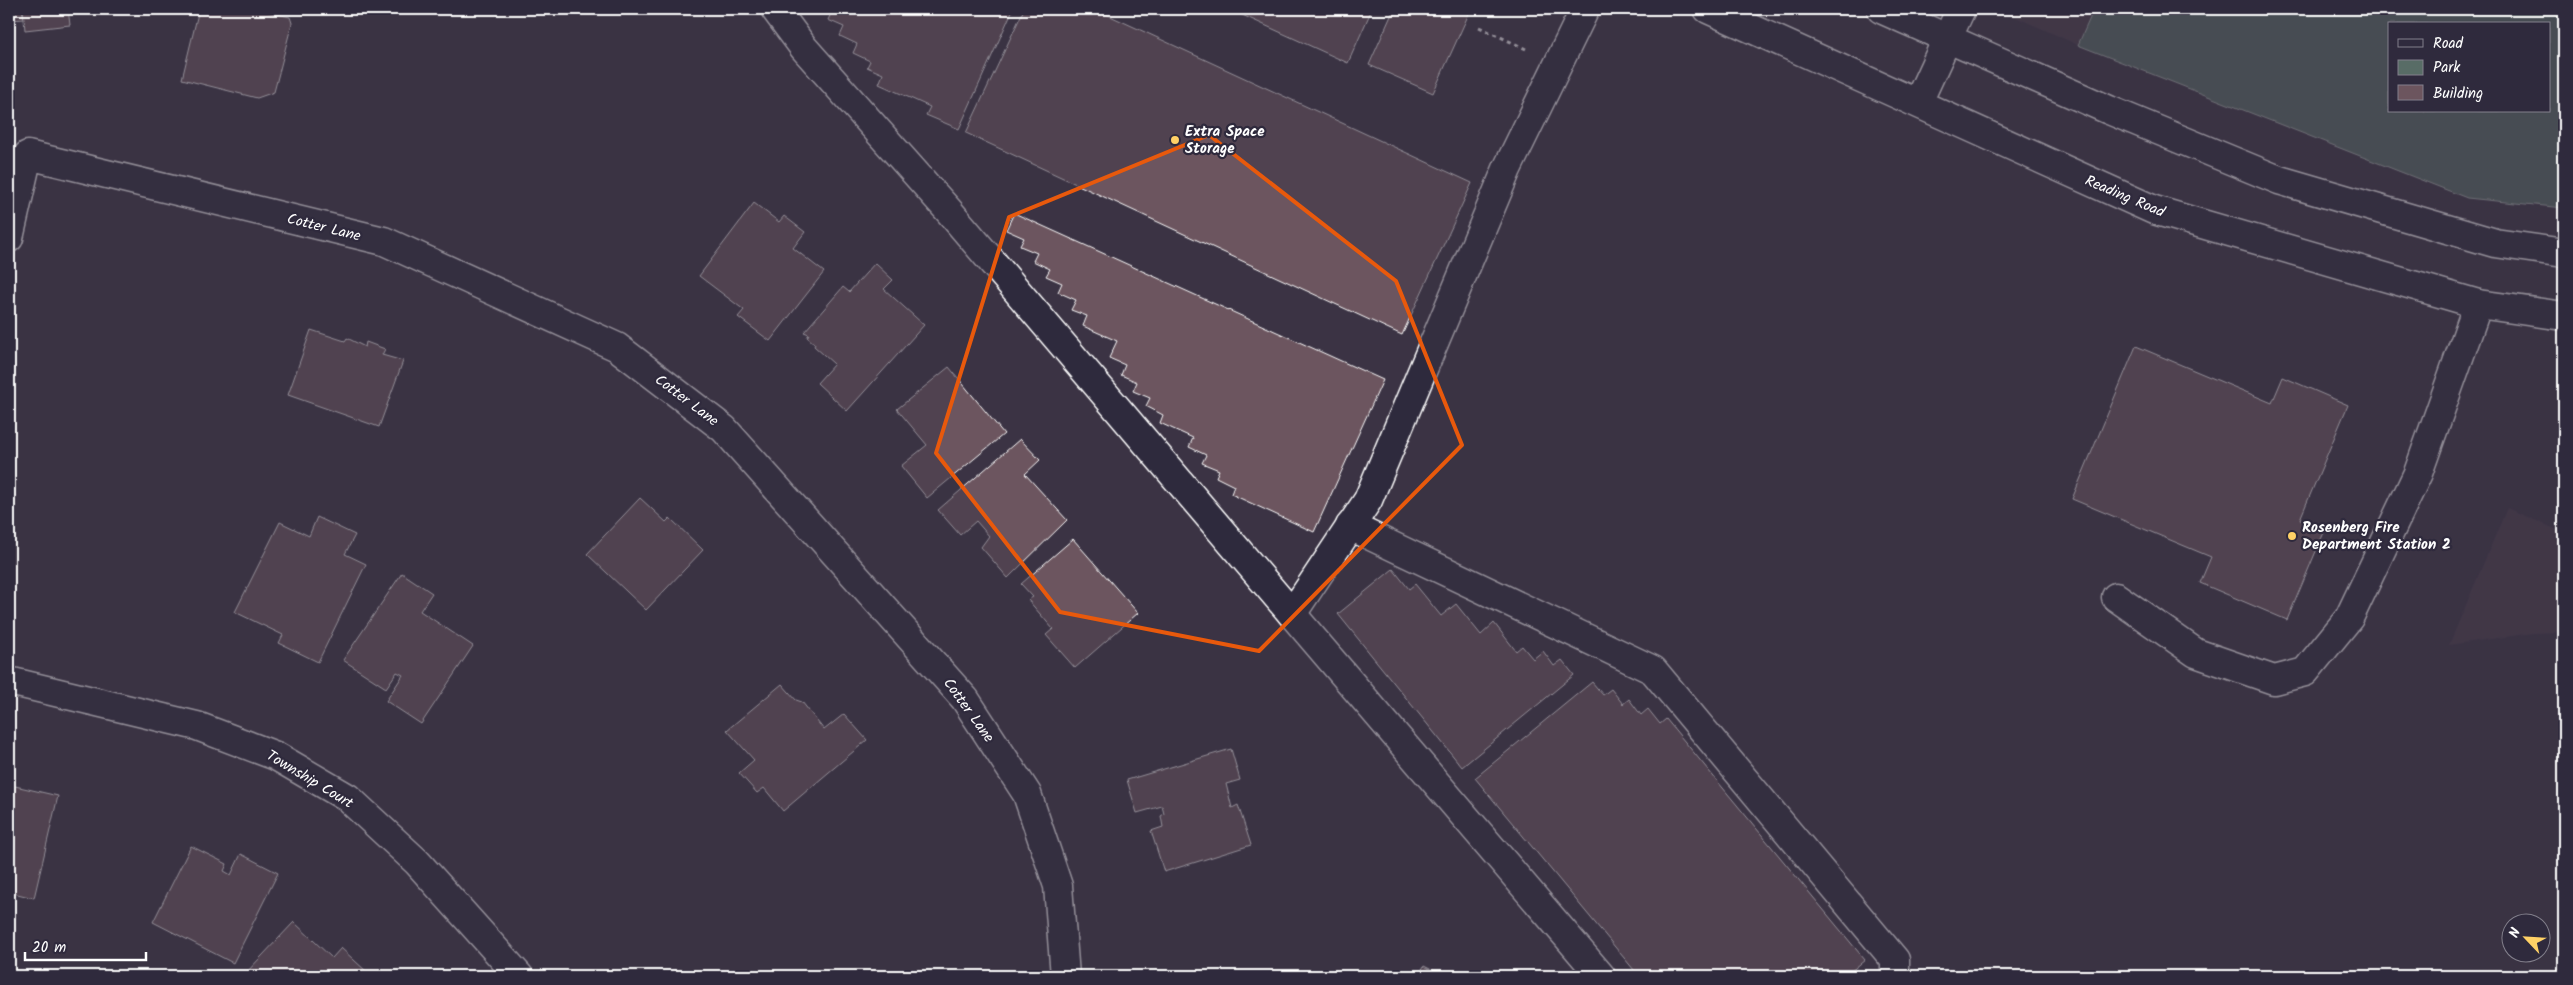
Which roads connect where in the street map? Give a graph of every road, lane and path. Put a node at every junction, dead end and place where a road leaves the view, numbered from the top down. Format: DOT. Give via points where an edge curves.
graph roads {
  1 [pos="775,9"];
  2 [pos="1585,9"];
  3 [pos="1708,9"];
  4 [pos="1881,9"];
  5 [pos="1961,9"];
  6 [pos="1479,27"];
  7 [pos="1947,39"];
  8 [pos="1558,64"];
  9 [pos="1918,102"];
  10 [pos="9,238"];
  11 [pos="2564,253"];
  12 [pos="2478,304"];
  13 [pos="2564,316"];
  14 [pos="1350,526"];
  15 [pos="2116,597"];
  16 [pos="1292,614"];
  17 [pos="9,681"];
  18 [pos="519,976"];
  19 [pos="1065,976"];
  20 [pos="1601,976"];
  21 [pos="1894,976"];
  1 -- 16 [label="street" via="804,48 949,211"];
  2 -- 8 [label="street"];
  3 -- 9 [label="street, Reading Road"];
  4 -- 7 [label="street"];
  5 -- 7 [label="street"];
  6 -- 8 [label="path"];
  7 -- 9 [label="street"];
  7 -- 11 [label="street" via="2279,180 2495,242"];
  8 -- 14 [label="street" via="1507,169 1368,500"];
  9 -- 12 [label="street, Reading Road" via="2154,210"];
  10 -- 19 [label="street, Cotter Lane" via="28,155 384,242 617,347 724,429 965,699 1027,794 1058,886"];
  12 -- 13 [label="street, Reading Road"];
  12 -- 15 [label="street" via="2418,474 2350,618 2305,672 2274,680 2196,653"];
  14 -- 16 [label="street"];
  14 -- 21 [label="street" via="1652,670 1895,960"];
  16 -- 20 [label="street"];
  17 -- 18 [label="street, Township Court" via="198,726 276,756 348,798 417,862"];
}
